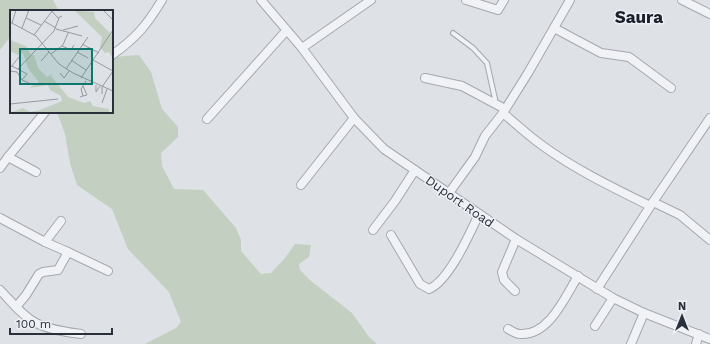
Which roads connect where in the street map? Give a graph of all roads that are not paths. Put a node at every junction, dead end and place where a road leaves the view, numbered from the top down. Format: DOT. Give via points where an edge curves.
graph roads {
  1 [pos="162,0"];
  2 [pos="261,0"];
  3 [pos="371,0"];
  4 [pos="466,0"];
  5 [pos="504,0"];
  6 [pos="570,0"];
  7 [pos="682,0"];
  8 [pos="710,14"];
  9 [pos="554,28"];
  10 [pos="286,31"];
  11 [pos="453,33"];
  12 [pos="302,48"];
  13 [pos="113,54"];
  14 [pos="425,78"];
  15 [pos="671,88"];
  16 [pos="495,103"];
  17 [pos="504,111"];
  18 [pos="44,113"];
  19 [pos="354,118"];
  20 [pos="710,118"];
  21 [pos="207,119"];
  22 [pos="8,157"];
  23 [pos="0,168"];
  24 [pos="415,170"];
  25 [pos="36,172"];
  26 [pos="301,185"];
  27 [pos="449,193"];
  28 [pos="652,204"];
  29 [pos="479,214"];
  30 [pos="0,218"];
  31 [pos="61,220"];
  32 [pos="372,230"];
  33 [pos="391,235"];
  34 [pos="516,239"];
  35 [pos="710,240"];
  36 [pos="45,242"];
  37 [pos="68,252"];
  38 [pos="108,271"];
  39 [pos="578,276"];
  40 [pos="597,289"];
  41 [pos="0,290"];
  42 [pos="515,291"];
  43 [pos="613,298"];
  44 [pos="16,307"];
  45 [pos="644,313"];
  46 [pos="595,326"];
  47 [pos="508,329"];
  48 [pos="81,334"];
  49 [pos="699,334"];
  50 [pos="710,339"];
  51 [pos="631,344"];
  52 [pos="696,344"];
  1 -- 13 [label="street" via="148,22 128,44"];
  2 -- 10 [label="street, Duport Road"];
  3 -- 12 [label="street"];
  4 -- 5 [label="street" via="498,10"];
  6 -- 9 [label="street"];
  7 -- 8 [label="street"];
  9 -- 15 [label="street" via="601,53 629,57"];
  9 -- 17 [label="street"];
  10 -- 12 [label="street, Duport Road"];
  10 -- 21 [label="street"];
  11 -- 16 [label="lane" via="487,63"];
  12 -- 19 [label="street, Duport Road"];
  14 -- 16 [label="street" via="462,86"];
  16 -- 17 [label="street"];
  17 -- 27 [label="street"];
  17 -- 28 [label="street" via="542,146 604,183"];
  18 -- 22 [label="street"];
  19 -- 24 [label="street, Duport Road" via="384,149"];
  19 -- 26 [label="street"];
  20 -- 28 [label="street"];
  22 -- 23 [label="street"];
  22 -- 25 [label="street"];
  24 -- 27 [label="street, Duport Road"];
  24 -- 32 [label="street"];
  27 -- 29 [label="street, Duport Road"];
  28 -- 35 [label="street" via="680,215"];
  28 -- 40 [label="street"];
  29 -- 33 [label="street" via="456,259 444,276 429,289 420,284"];
  29 -- 34 [label="street, Duport Road"];
  30 -- 36 [label="street"];
  31 -- 36 [label="street"];
  34 -- 39 [label="street, Duport Road"];
  34 -- 42 [label="street" via="502,272 504,280"];
  36 -- 37 [label="street"];
  37 -- 38 [label="street"];
  37 -- 44 [label="street" via="58,270 39,274"];
  39 -- 40 [label="street, Duport Road"];
  39 -- 47 [label="street" via="549,321 530,333 518,334"];
  40 -- 43 [label="street, Duport Road"];
  41 -- 44 [label="street"];
  43 -- 45 [label="street, Duport Road"];
  43 -- 46 [label="street"];
  44 -- 48 [label="street" via="36,323"];
  45 -- 49 [label="street, Duport Road"];
  45 -- 51 [label="street"];
  49 -- 50 [label="street, Duport Road"];
  49 -- 52 [label="street"];
}
